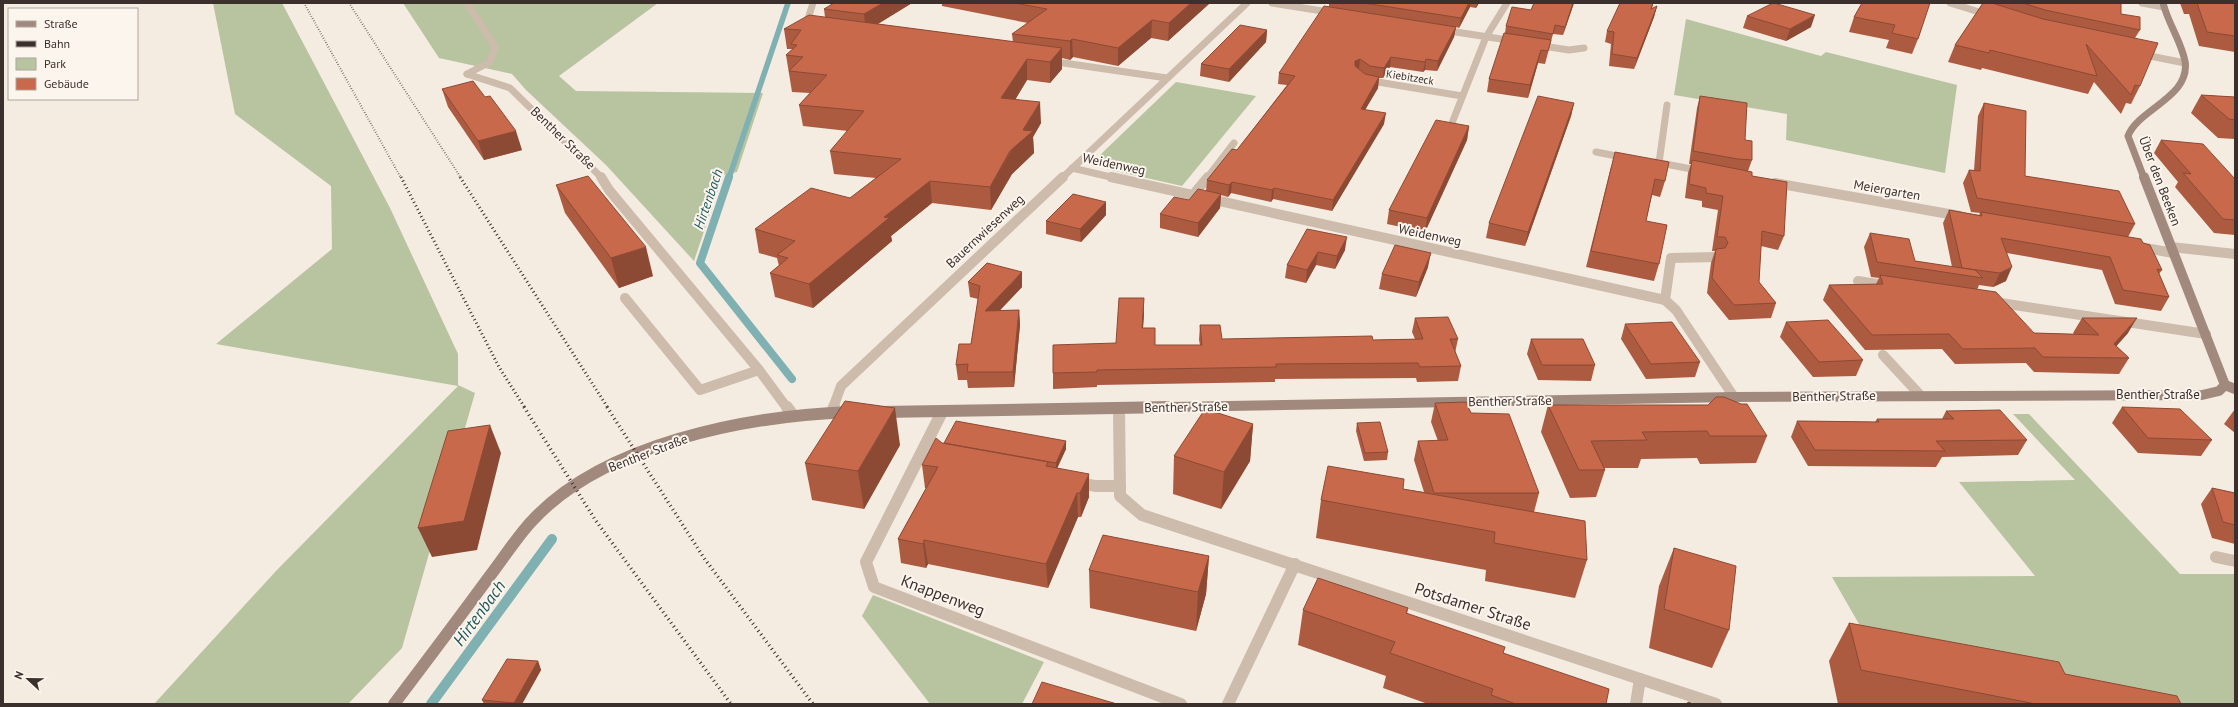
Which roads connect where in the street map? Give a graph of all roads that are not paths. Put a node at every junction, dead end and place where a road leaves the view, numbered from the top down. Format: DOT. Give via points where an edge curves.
graph roads {
  1 [pos="467,3"];
  2 [pos="813,3"];
  3 [pos="1247,3"];
  4 [pos="1272,3"];
  5 [pos="1507,3"];
  6 [pos="1950,3"];
  7 [pos="2142,3"];
  8 [pos="2163,5"];
  9 [pos="1341,14"];
  10 [pos="1996,17"];
  11 [pos="1433,28"];
  12 [pos="813,29"];
  13 [pos="1486,37"];
  14 [pos="1584,48"];
  15 [pos="2135,53"];
  16 [pos="1041,60"];
  17 [pos="2185,63"];
  18 [pos="1358,74"];
  19 [pos="1167,78"];
  20 [pos="1462,96"];
  21 [pos="1667,105"];
  22 [pos="1452,123"];
  23 [pos="1234,143"];
  24 [pos="1596,152"];
  25 [pos="1659,163"];
  26 [pos="1072,168"];
  27 [pos="1714,173"];
  28 [pos="1768,182"];
  29 [pos="1193,195"];
  30 [pos="1965,217"];
  31 [pos="2127,245"];
  32 [pos="2172,250"];
  33 [pos="2235,254"];
  34 [pos="1717,257"];
  35 [pos="1858,281"];
  36 [pos="1897,287"];
  37 [pos="625,298"];
  38 [pos="1665,300"];
  39 [pos="1984,300"];
  40 [pos="2206,334"];
  41 [pos="1883,355"];
  42 [pos="759,370"];
  43 [pos="2225,385"];
  44 [pos="2235,389"];
  45 [pos="1920,395"];
  46 [pos="1734,397"];
  47 [pos="1119,408"];
  48 [pos="832,412"];
  49 [pos="942,412"];
  50 [pos="792,414"];
  51 [pos="1063,480"];
  52 [pos="1120,486"];
  53 [pos="2216,557"];
  54 [pos="2235,561"];
  55 [pos="1295,564"];
  56 [pos="1640,679"];
  57 [pos="394,704"];
  58 [pos="1181,704"];
  59 [pos="1228,704"];
  60 [pos="1636,704"];
  61 [pos="1716,704"];
  1 -- 42 [label="street, Benther Straße" via="495,47 490,62 467,74 510,88 594,168 609,190"];
  2 -- 12 [label="street" via="805,28"];
  3 -- 19 [label="street, Bauernwiesenweg"];
  4 -- 9 [label="street"];
  5 -- 13 [label="street"];
  6 -- 10 [label="street"];
  7 -- 8 [label="street"];
  8 -- 17 [label="street"];
  11 -- 13 [label="street"];
  13 -- 14 [label="street" via="1569,50"];
  13 -- 20 [label="street"];
  15 -- 17 [label="street"];
  16 -- 19 [label="street"];
  17 -- 32 [label="street, Über den Beeken" via="2184,77 2178,88 2131,128 2128,136"];
  18 -- 20 [label="street, Kiebitzeck" via="1367,81"];
  19 -- 26 [label="street, Bauernwiesenweg"];
  20 -- 22 [label="street"];
  21 -- 25 [label="street"];
  23 -- 29 [label="street"];
  24 -- 25 [label="street"];
  25 -- 27 [label="street"];
  26 -- 29 [label="street, Weidenweg"];
  26 -- 48 [label="street, Bauernwiesenweg" via="841,386"];
  28 -- 30 [label="street, Meiergarten"];
  29 -- 38 [label="street, Weidenweg"];
  31 -- 32 [label="street"];
  32 -- 33 [label="street"];
  32 -- 40 [label="street, Über den Beeken"];
  34 -- 38 [label="street" via="1670,258"];
  35 -- 36 [label="street"];
  37 -- 42 [label="street" via="700,390"];
  38 -- 46 [label="street" via="1676,310"];
  39 -- 40 [label="street"];
  40 -- 43 [label="street, Über den Beeken"];
  41 -- 45 [label="street"];
  42 -- 50 [label="street, Benther Straße"];
  43 -- 44 [label="street"];
  43 -- 45 [label="street, Benther Straße" via="2219,391 2202,395"];
  45 -- 46 [label="street, Benther Straße"];
  46 -- 47 [label="street, Benther Straße"];
  47 -- 49 [label="street, Benther Straße"];
  47 -- 52 [label="street, Potsdamer Straße"];
  48 -- 49 [label="street, Benther Straße"];
  48 -- 50 [label="street, Benther Straße"];
  49 -- 58 [label="street, Knappenweg" via="866,562 874,587"];
  50 -- 57 [label="street, Benther Straße" via="728,426 668,443 617,462 574,486 530,523"];
  51 -- 52 [label="street" via="1095,486"];
  52 -- 55 [label="street, Potsdamer Straße" via="1120,496 1142,515"];
  53 -- 54 [label="street"];
  55 -- 56 [label="street, Potsdamer Straße"];
  55 -- 59 [label="street"];
  56 -- 60 [label="street"];
  56 -- 61 [label="street, Potsdamer Straße"];
}
